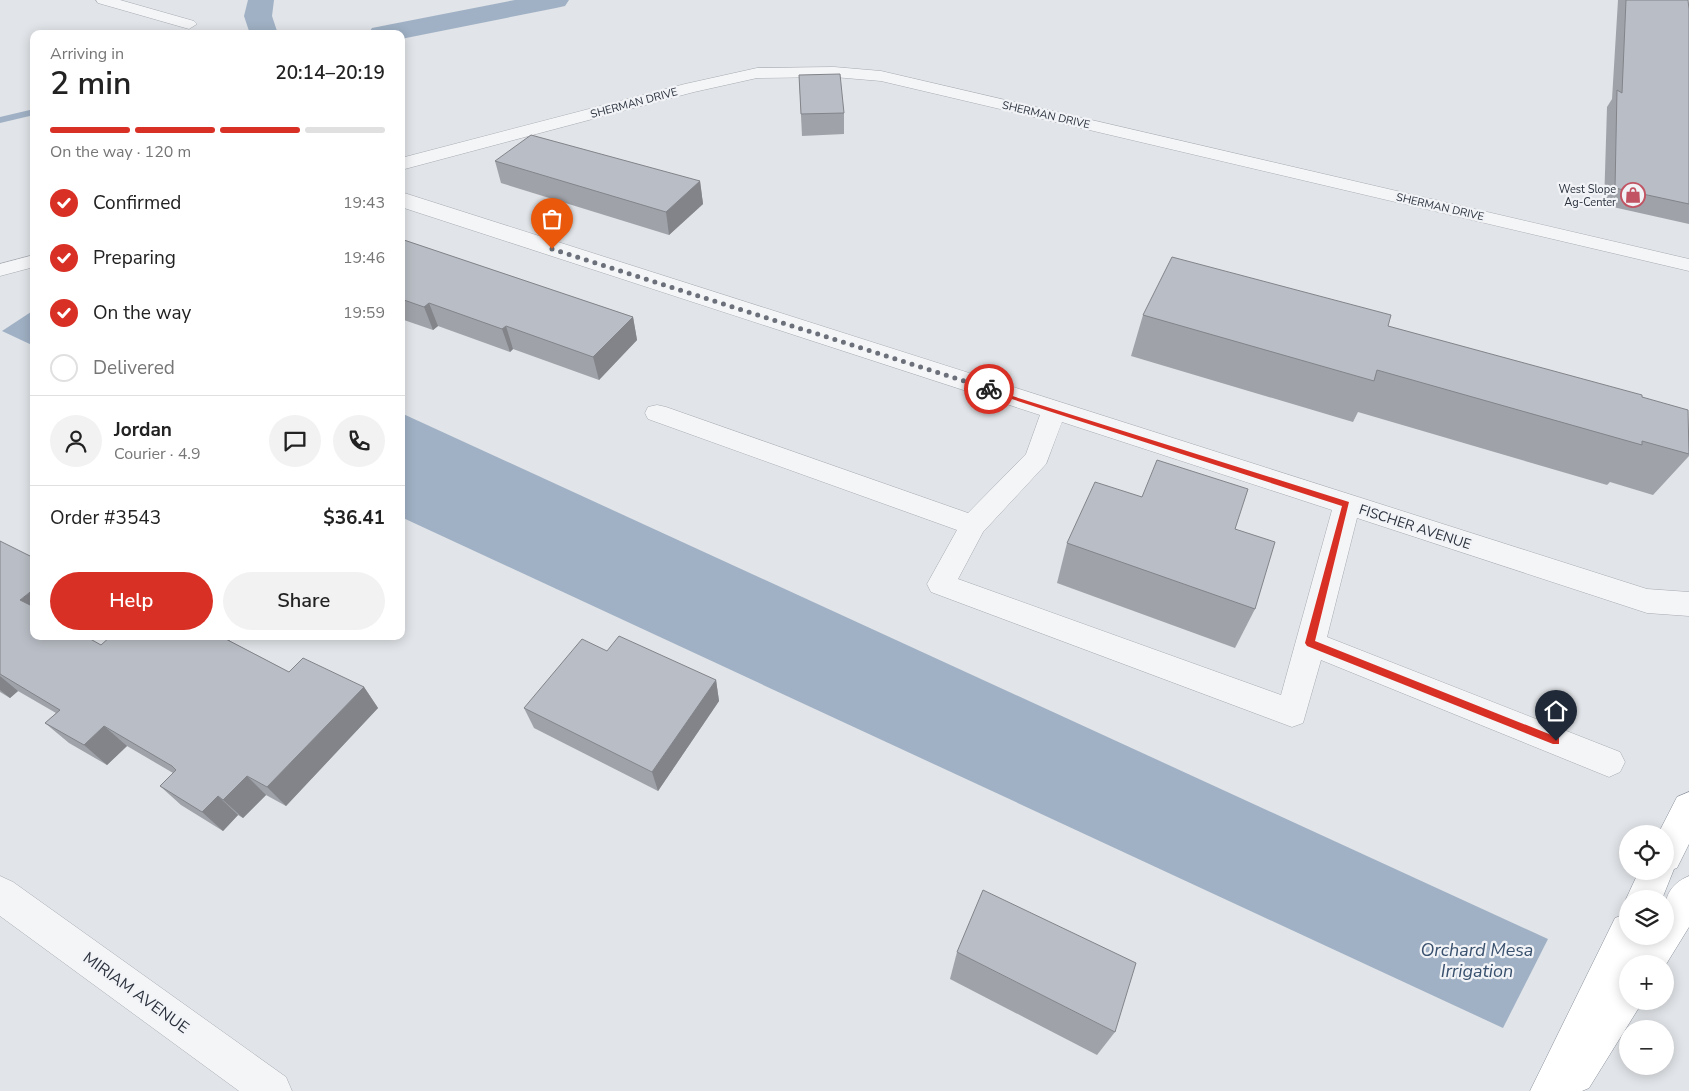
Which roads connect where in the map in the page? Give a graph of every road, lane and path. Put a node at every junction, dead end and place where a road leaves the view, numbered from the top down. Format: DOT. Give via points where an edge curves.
graph roads {
  1 [pos="103,0"];
  2 [pos="190,24"];
  3 [pos="405,163"];
  4 [pos="405,200"];
  5 [pos="30,262"];
  6 [pos="1689,265"];
  7 [pos="0,270"];
  8 [pos="1054,410"];
  9 [pos="657,413"];
  10 [pos="1347,504"];
  11 [pos="973,525"];
  12 [pos="1689,604"];
  13 [pos="1310,643"];
  14 [pos="1609,762"];
  15 [pos="1689,808"];
  16 [pos="1674,838"];
  17 [pos="0,894"];
  18 [pos="1689,894"];
  19 [pos="1674,918"];
  20 [pos="1621,945"];
  21 [pos="1619,1005"];
  22 [pos="272,1091"];
  23 [pos="1550,1091"];
  24 [pos="1564,1091"];
  1 -- 2 [label="street"];
  3 -- 6 [label="street, SHERMAN DRIVE" via="757,73 834,72 881,76"];
  4 -- 8 [label="street, FISCHER AVENUE"];
  5 -- 7 [label="street"];
  8 -- 10 [label="street, FISCHER AVENUE"];
  8 -- 11 [label="street" via="1037,458"];
  9 -- 11 [label="street"];
  10 -- 12 [label="street, FISCHER AVENUE" via="1647,601"];
  10 -- 13 [label="street"];
  11 -- 13 [label="street" via="941,584 1292,713"];
  13 -- 14 [label="street"];
  15 -- 16 [label="highway"];
  17 -- 22 [label="street, MIRIAM AVENUE"];
  18 -- 19 [label="highway"];
  20 -- 23 [label="highway"];
  21 -- 24 [label="highway"];
}
